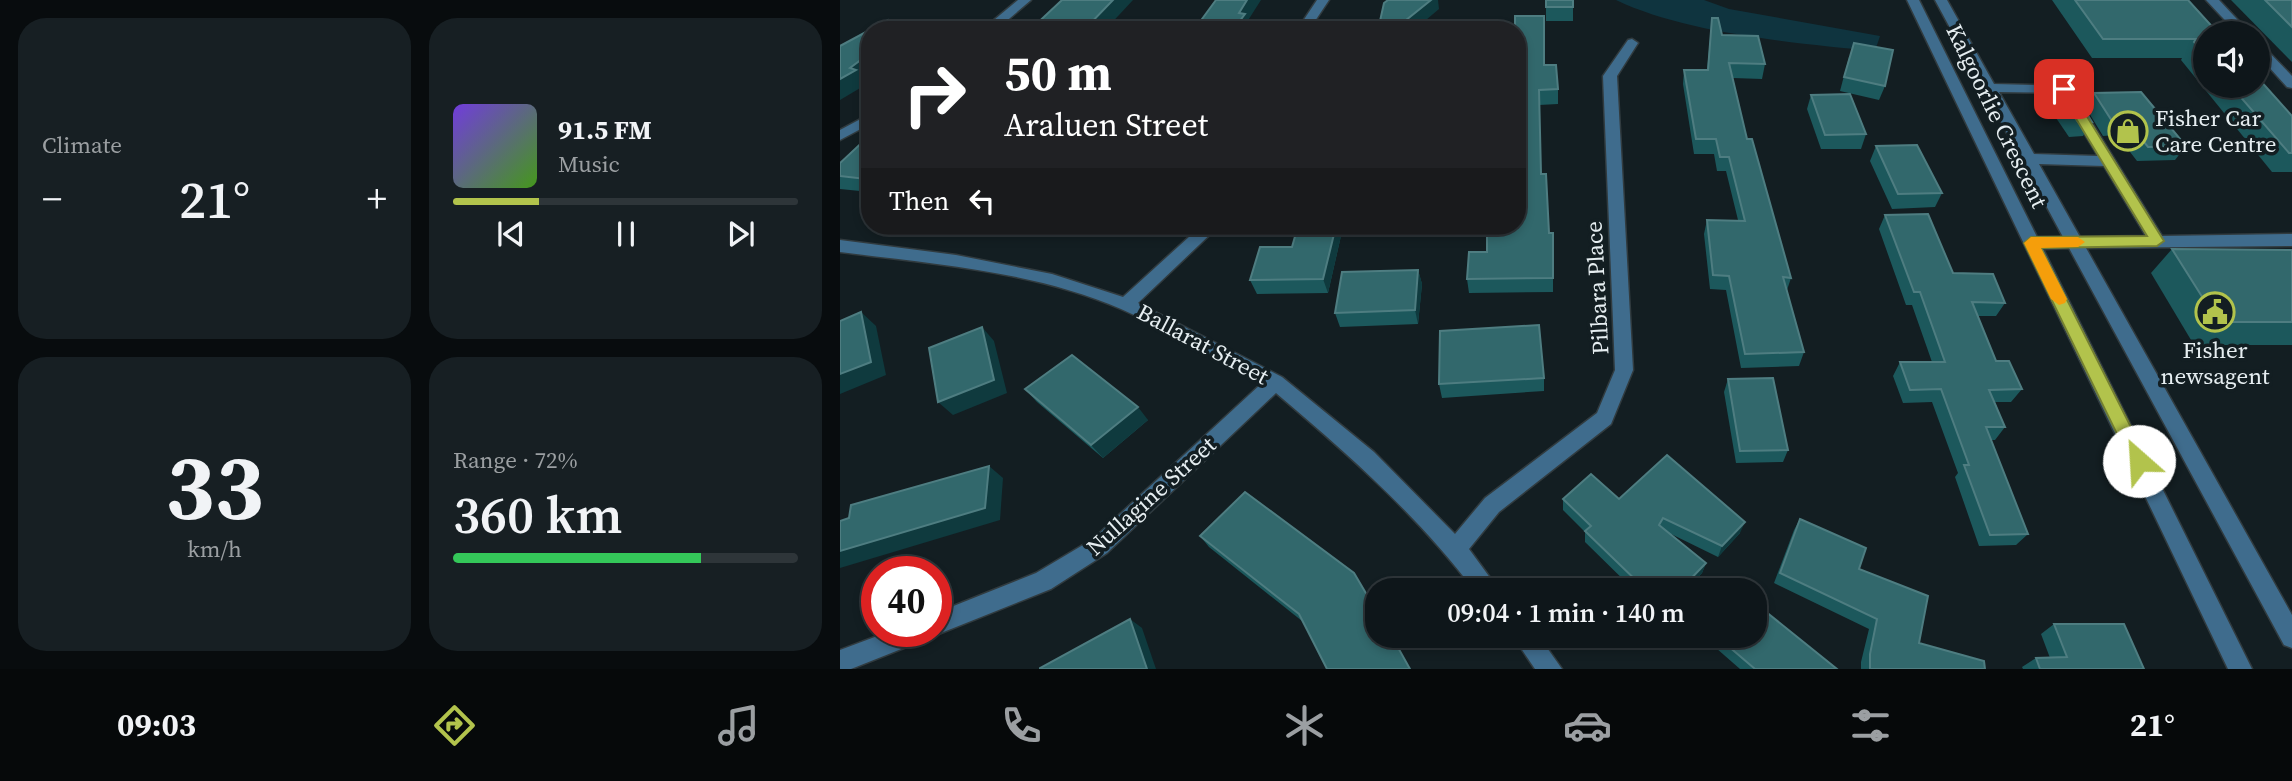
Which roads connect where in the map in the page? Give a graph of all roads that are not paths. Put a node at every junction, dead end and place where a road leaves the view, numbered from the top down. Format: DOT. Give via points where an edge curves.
graph roads {
  1 [pos="1025,0"];
  2 [pos="1323,0"];
  3 [pos="1913,0"];
  4 [pos="1941,0"];
  5 [pos="2212,0"];
  6 [pos="999,21"];
  7 [pos="1309,21"];
  8 [pos="2232,21"];
  9 [pos="1632,43"];
  10 [pos="2270,61"];
  11 [pos="2292,84"];
  12 [pos="1990,88"];
  13 [pos="861,123"];
  14 [pos="840,136"];
  15 [pos="2029,159"];
  16 [pos="2108,161"];
  17 [pos="1201,235"];
  18 [pos="2292,240"];
  19 [pos="2157,241"];
  20 [pos="2074,242"];
  21 [pos="2031,243"];
  22 [pos="840,246"];
  23 [pos="1126,304"];
  24 [pos="1276,382"];
  25 [pos="1456,549"];
  26 [pos="1479,578"];
  27 [pos="952,618"];
  28 [pos="2292,637"];
  29 [pos="878,647"];
  30 [pos="1533,648"];
  31 [pos="840,662"];
  32 [pos="1550,669"];
  33 [pos="2240,669"];
  1 -- 6 [label="street"];
  2 -- 7 [label="street"];
  3 -- 21 [label="street, Kalgoorlie Crescent"];
  4 -- 12 [label="street, Kalgoorlie Crescent"];
  5 -- 8 [label="street"];
  9 -- 25 [label="street, Pilbara Place" via="1610,76 1624,370 1604,418 1492,505"];
  10 -- 11 [label="street"];
  12 -- 15 [label="street, Kalgoorlie Crescent"];
  12 -- 16 [label="street" via="2064,89"];
  13 -- 14 [label="street"];
  15 -- 16 [label="street"];
  15 -- 20 [label="street, Kalgoorlie Crescent"];
  16 -- 19 [label="street"];
  17 -- 23 [label="street"];
  18 -- 19 [label="street"];
  19 -- 20 [label="street"];
  20 -- 21 [label="street"];
  20 -- 28 [label="street, Kalgoorlie Crescent"];
  21 -- 33 [label="street, Kalgoorlie Crescent"];
  22 -- 23 [label="street, Ballarat Street" via="1038,277"];
  23 -- 24 [label="street, Ballarat Street"];
  24 -- 25 [label="street, Ballarat Street" via="1367,458"];
  24 -- 27 [label="street, Nullagine Street" via="1100,545 1043,581"];
  25 -- 26 [label="street, Ballarat Street"];
  29 -- 31 [label="street"];
  30 -- 32 [label="street"];
}
